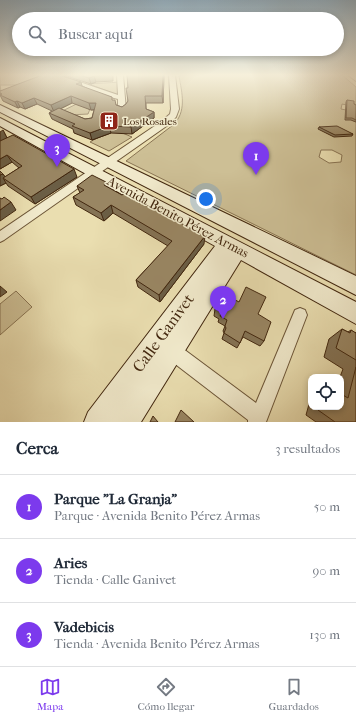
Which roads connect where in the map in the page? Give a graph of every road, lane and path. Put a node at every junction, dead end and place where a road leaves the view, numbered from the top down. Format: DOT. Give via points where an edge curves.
graph roads {
  1 [pos="109,95"];
  2 [pos="121,95"];
  3 [pos="174,95"];
  4 [pos="116,97"];
  5 [pos="0,108"];
  6 [pos="122,110"];
  7 [pos="0,121"];
  8 [pos="108,162"];
  9 [pos="94,171"];
  10 [pos="0,237"];
  11 [pos="233,247"];
  12 [pos="356,286"];
  13 [pos="356,313"];
  14 [pos="300,315"];
  15 [pos="165,346"];
  16 [pos="258,419"];
  17 [pos="98,422"];
  18 [pos="125,422"];
  1 -- 4 [label="street"];
  2 -- 6 [label="street"];
  3 -- 8 [label="street" via="173,115"];
  5 -- 8 [label="street, Avenida Benito Pérez Armas"];
  7 -- 9 [label="street, Avenida Benito Pérez Armas" via="20,136"];
  8 -- 9 [label="street"];
  8 -- 12 [label="street, Avenida Benito Pérez Armas"];
  9 -- 10 [label="street"];
  9 -- 11 [label="street, Avenida Benito Pérez Armas"];
  11 -- 13 [label="street, Avenida Benito Pérez Armas"];
  11 -- 15 [label="street, Calle Ganivet" via="232,257"];
  14 -- 16 [label="street"];
  15 -- 16 [label="street"];
  15 -- 17 [label="street, Calle Ganivet"];
  15 -- 18 [label="street, Calle Ganivet"];
}
